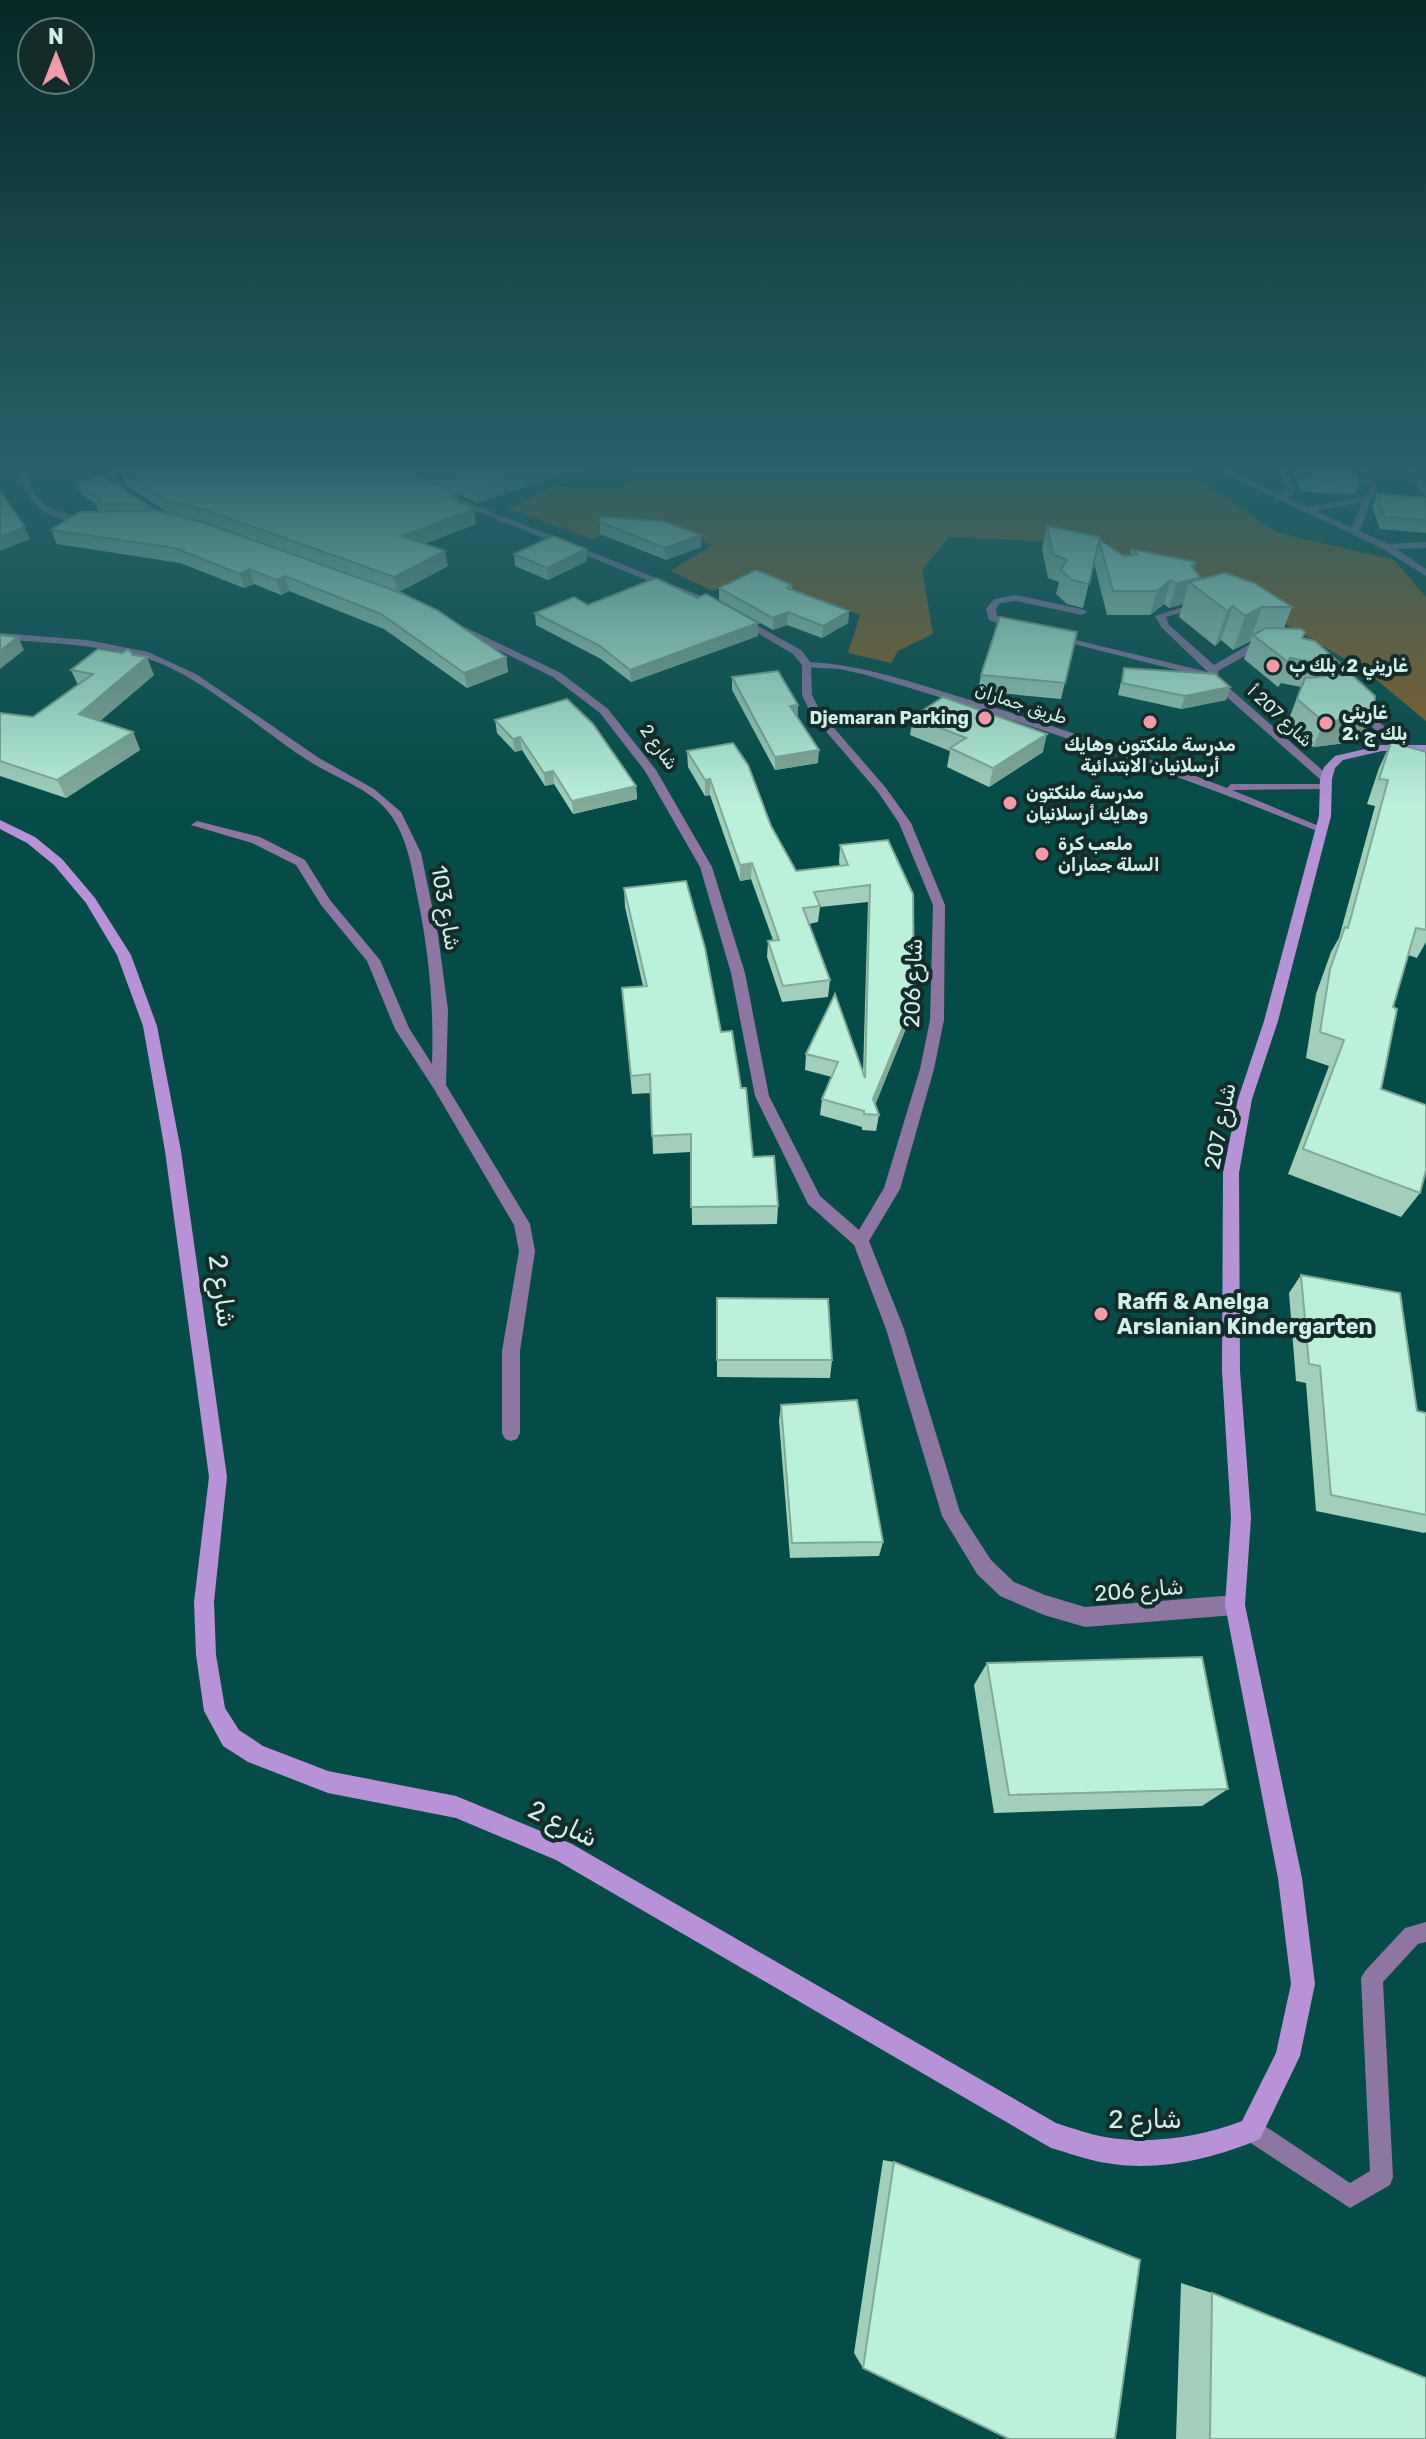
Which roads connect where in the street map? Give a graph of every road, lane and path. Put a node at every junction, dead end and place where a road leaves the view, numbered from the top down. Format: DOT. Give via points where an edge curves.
graph roads {
  1 [pos="649,577"];
  2 [pos="1214,601"];
  3 [pos="1082,612"];
  4 [pos="442,619"];
  5 [pos="1027,630"];
  6 [pos="1041,634"];
  7 [pos="0,636"];
  8 [pos="1279,646"];
  9 [pos="807,665"];
  10 [pos="1214,674"];
  11 [pos="1349,699"];
  12 [pos="1402,747"];
  13 [pos="1426,748"];
  14 [pos="1326,783"];
  15 [pos="1223,787"];
  16 [pos="0,824"];
  17 [pos="197,825"];
  18 [pos="1321,829"];
  19 [pos="439,1085"];
  20 [pos="861,1241"];
  21 [pos="511,1433"];
  22 [pos="1235,1605"];
  23 [pos="1426,1932"];
  24 [pos="1251,2130"];
  1 -- 9 [label="street" via="707,600 797,652"];
  2 -- 10 [label="street" via="1160,616"];
  3 -- 5 [label="street" via="1016,598 993,604 994,621"];
  4 -- 20 [label="street, شارع 2" via="557,675 604,711 650,770 686,827 710,879 738,973 762,1096 814,1200"];
  6 -- 10 [label="street, شارع 207 أ"];
  7 -- 19 [label="street, شارع 103" via="144,654 192,676 395,812 415,853 432,935 441,1010"];
  8 -- 10 [label="street" via="1254,646"];
  9 -- 15 [label="lane, طريق جماران" via="840,666 918,688"];
  9 -- 20 [label="street, شارع 206" via="807,695 816,714 905,823 939,905 937,1020 927,1069 892,1189"];
  10 -- 14 [label="street, شارع 207 أ"];
  11 -- 12 [label="street"];
  12 -- 13 [label="street"];
  12 -- 14 [label="street" via="1339,758"];
  14 -- 15 [label="lane, طريق جماران"];
  14 -- 18 [label="street, شارع 207"];
  15 -- 18 [label="lane, طريق جماران"];
  16 -- 24 [label="street, شارع 2" via="58,862 91,901 124,955 150,1026 173,1151 218,1477 204,1602 206,1655 215,1711 231,1738 256,1754 328,1782 456,1807 564,1852 1051,2135 1110,2151 1176,2150 1227,2141"];
  17 -- 19 [label="street" via="256,840 301,863 373,960 402,1029"];
  18 -- 22 [label="street, شارع 207" via="1245,1099 1231,1173 1231,1371 1241,1518"];
  19 -- 21 [label="street" via="513,1207 526,1239 511,1351"];
  20 -- 22 [label="street, شارع 206" via="895,1329 952,1516 984,1567 1007,1589 1085,1617"];
  22 -- 24 [label="street" via="1290,1878 1303,1984 1288,2056"];
  23 -- 24 [label="lane" via="1412,1935 1372,1978 1382,2177 1350,2196"];
}
